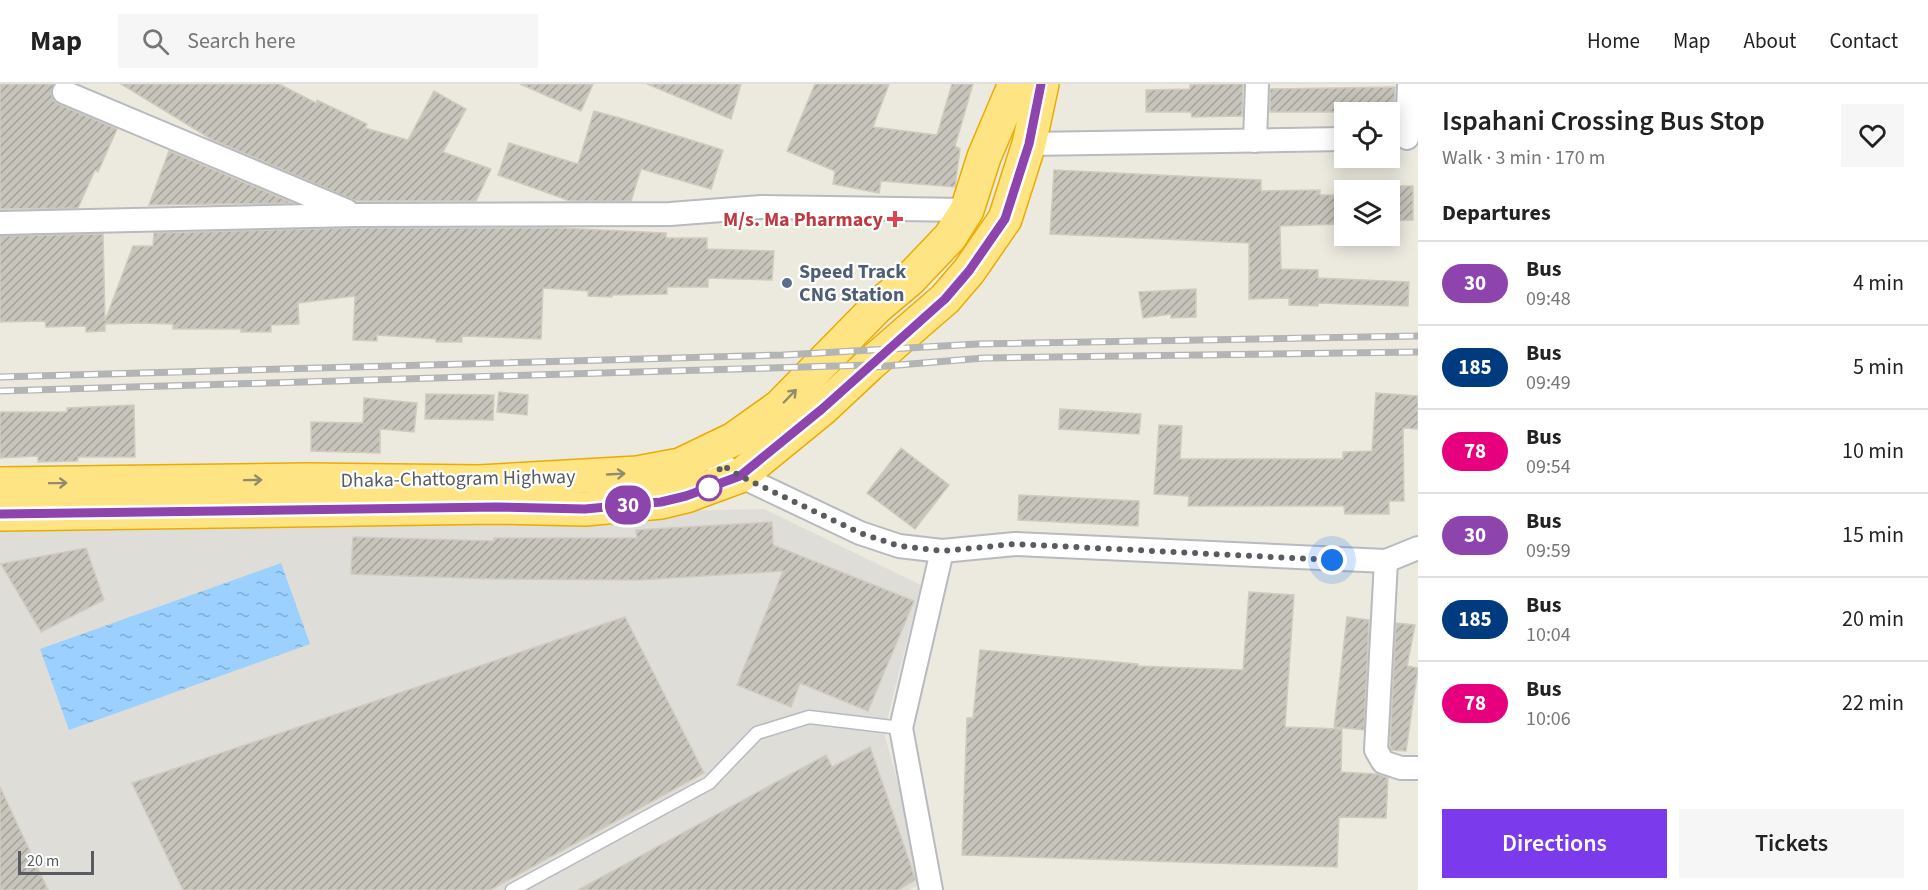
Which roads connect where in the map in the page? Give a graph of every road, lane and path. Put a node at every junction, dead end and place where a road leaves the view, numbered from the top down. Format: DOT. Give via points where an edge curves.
graph roads {
  1 [pos="1015,84"];
  2 [pos="1041,84"];
  3 [pos="1257,84"];
  4 [pos="1409,84"];
  5 [pos="64,92"];
  6 [pos="1405,138"];
  7 [pos="1334,139"];
  8 [pos="1255,141"];
  9 [pos="1029,144"];
  10 [pos="968,210"];
  11 [pos="355,215"];
  12 [pos="0,223"];
  13 [pos="704,454"];
  14 [pos="740,476"];
  15 [pos="0,484"];
  16 [pos="0,514"];
  17 [pos="1418,548"];
  18 [pos="942,551"];
  19 [pos="1386,561"];
  20 [pos="901,728"];
  21 [pos="1418,768"];
  22 [pos="512,890"];
  23 [pos="931,890"];
  1 -- 10 [label="highway, Dhaka-Chattogram Highway" via="984,157"];
  2 -- 9 [label="highway"];
  3 -- 8 [label="street"];
  4 -- 6 [label="street"];
  5 -- 11 [label="street"];
  7 -- 8 [label="street"];
  8 -- 9 [label="street"];
  9 -- 14 [label="highway" via="1005,219 945,299"];
  10 -- 11 [label="street" via="760,207 670,214"];
  13 -- 10 [label="highway, Dhaka-Chattogram Highway, one-way" via="734,439 779,407 877,307 909,280 950,237"];
  11 -- 12 [label="street"];
  13 -- 14 [label="street"];
  15 -- 13 [label="highway, Dhaka-Chattogram Highway, one-way" via="479,482 637,473 680,465"];
  14 -- 16 [label="highway" via="661,502 585,509"];
  14 -- 18 [label="street" via="860,533 899,546"];
  17 -- 19 [label="street"];
  18 -- 19 [label="street" via="1015,544"];
  18 -- 20 [label="street"];
  19 -- 21 [label="street" via="1376,750 1383,762"];
  20 -- 22 [label="lane" via="809,717 757,733 709,783"];
  20 -- 23 [label="street"];
}
